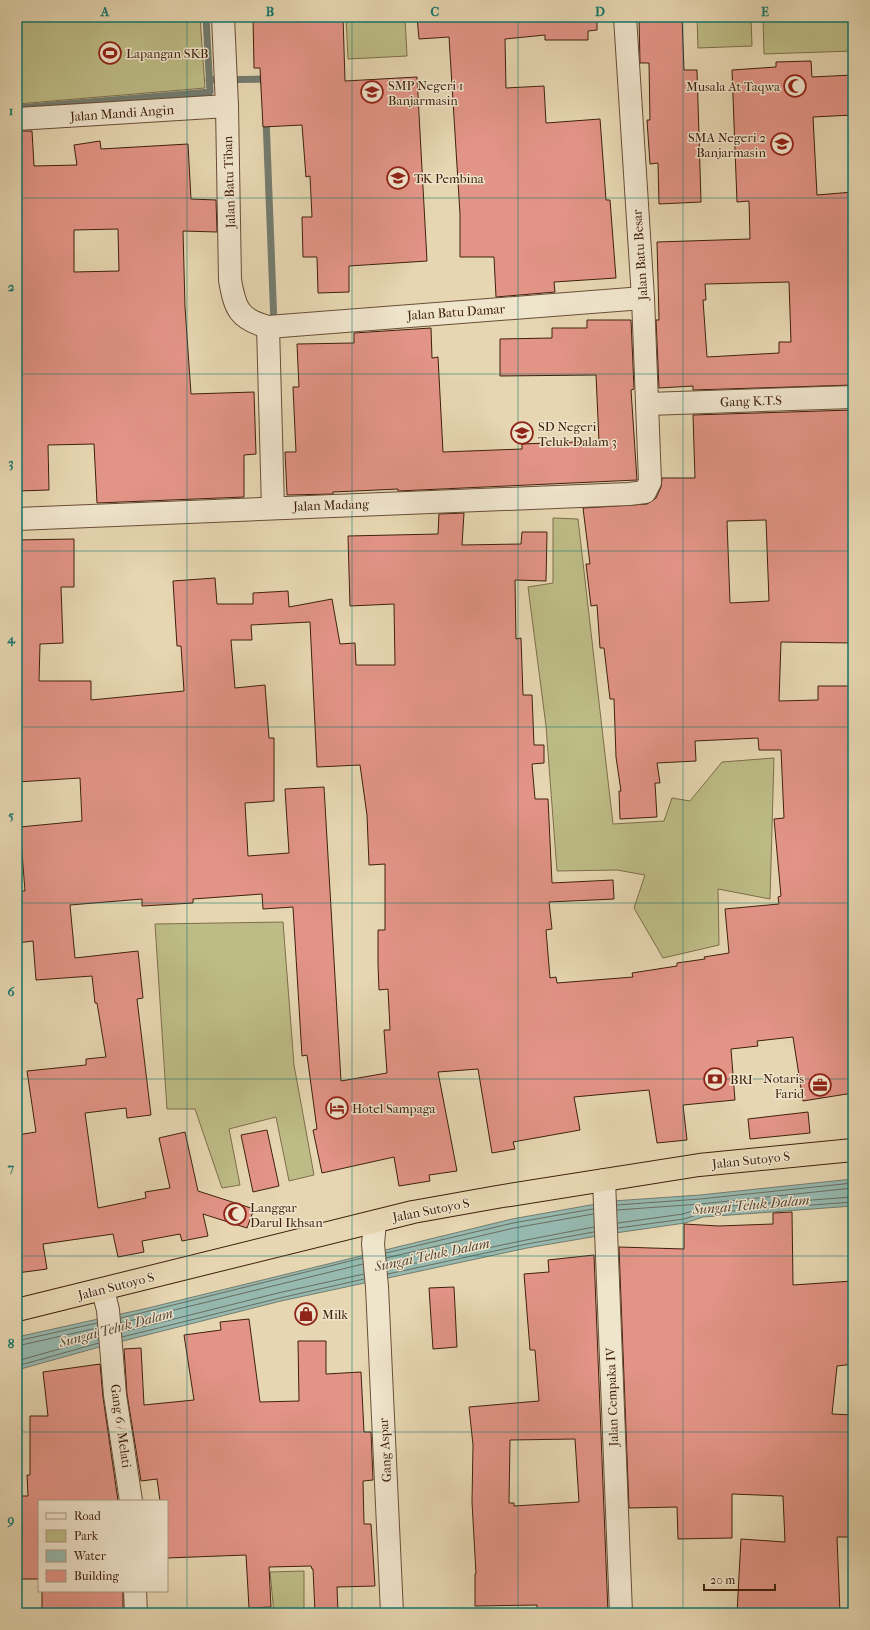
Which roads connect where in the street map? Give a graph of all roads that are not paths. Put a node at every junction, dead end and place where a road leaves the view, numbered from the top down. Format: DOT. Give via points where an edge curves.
graph roads {
  1 [pos="223,17"];
  2 [pos="625,17"];
  3 [pos="227,106"];
  4 [pos="17,119"];
  5 [pos="643,298"];
  6 [pos="268,326"];
  7 [pos="853,397"];
  8 [pos="648,404"];
  9 [pos="645,492"];
  10 [pos="273,508"];
  11 [pos="17,519"];
  12 [pos="853,1150"];
  13 [pos="604,1188"];
  14 [pos="375,1222"];
  15 [pos="105,1300"];
  16 [pos="17,1310"];
  17 [pos="131,1500"];
  18 [pos="135,1592"];
  19 [pos="136,1613"];
  20 [pos="392,1613"];
  21 [pos="621,1613"];
  1 -- 3 [label="street, Jalan Batu Tiban"];
  2 -- 5 [label="street, Jalan Batu Besar"];
  3 -- 4 [label="street, Jalan Mandi Angin"];
  3 -- 6 [label="street, Jalan Batu Tiban" via="230,280 234,302 240,314 254,323"];
  5 -- 6 [label="street, Jalan Batu Damar"];
  5 -- 8 [label="street, Jalan Batu Besar"];
  6 -- 10 [label="street"];
  7 -- 8 [label="street, Gang K.T.S"];
  8 -- 9 [label="street, Jalan Batu Besar" via="650,482"];
  9 -- 10 [label="street, Jalan Madang"];
  10 -- 11 [label="street, Jalan Madang"];
  12 -- 13 [label="highway, Jalan Sutoyo S" via="699,1165"];
  13 -- 14 [label="highway, Jalan Sutoyo S" via="490,1198 413,1212"];
  13 -- 21 [label="street, Jalan Cempaka IV"];
  14 -- 15 [label="highway, Jalan Sutoyo S"];
  14 -- 20 [label="street, Gang Aspar" via="373,1244"];
  15 -- 16 [label="highway, Jalan Sutoyo S"];
  15 -- 17 [label="street, Gang 6 / Melati" via="115,1395"];
  18 -- 19 [label="street"];
}
